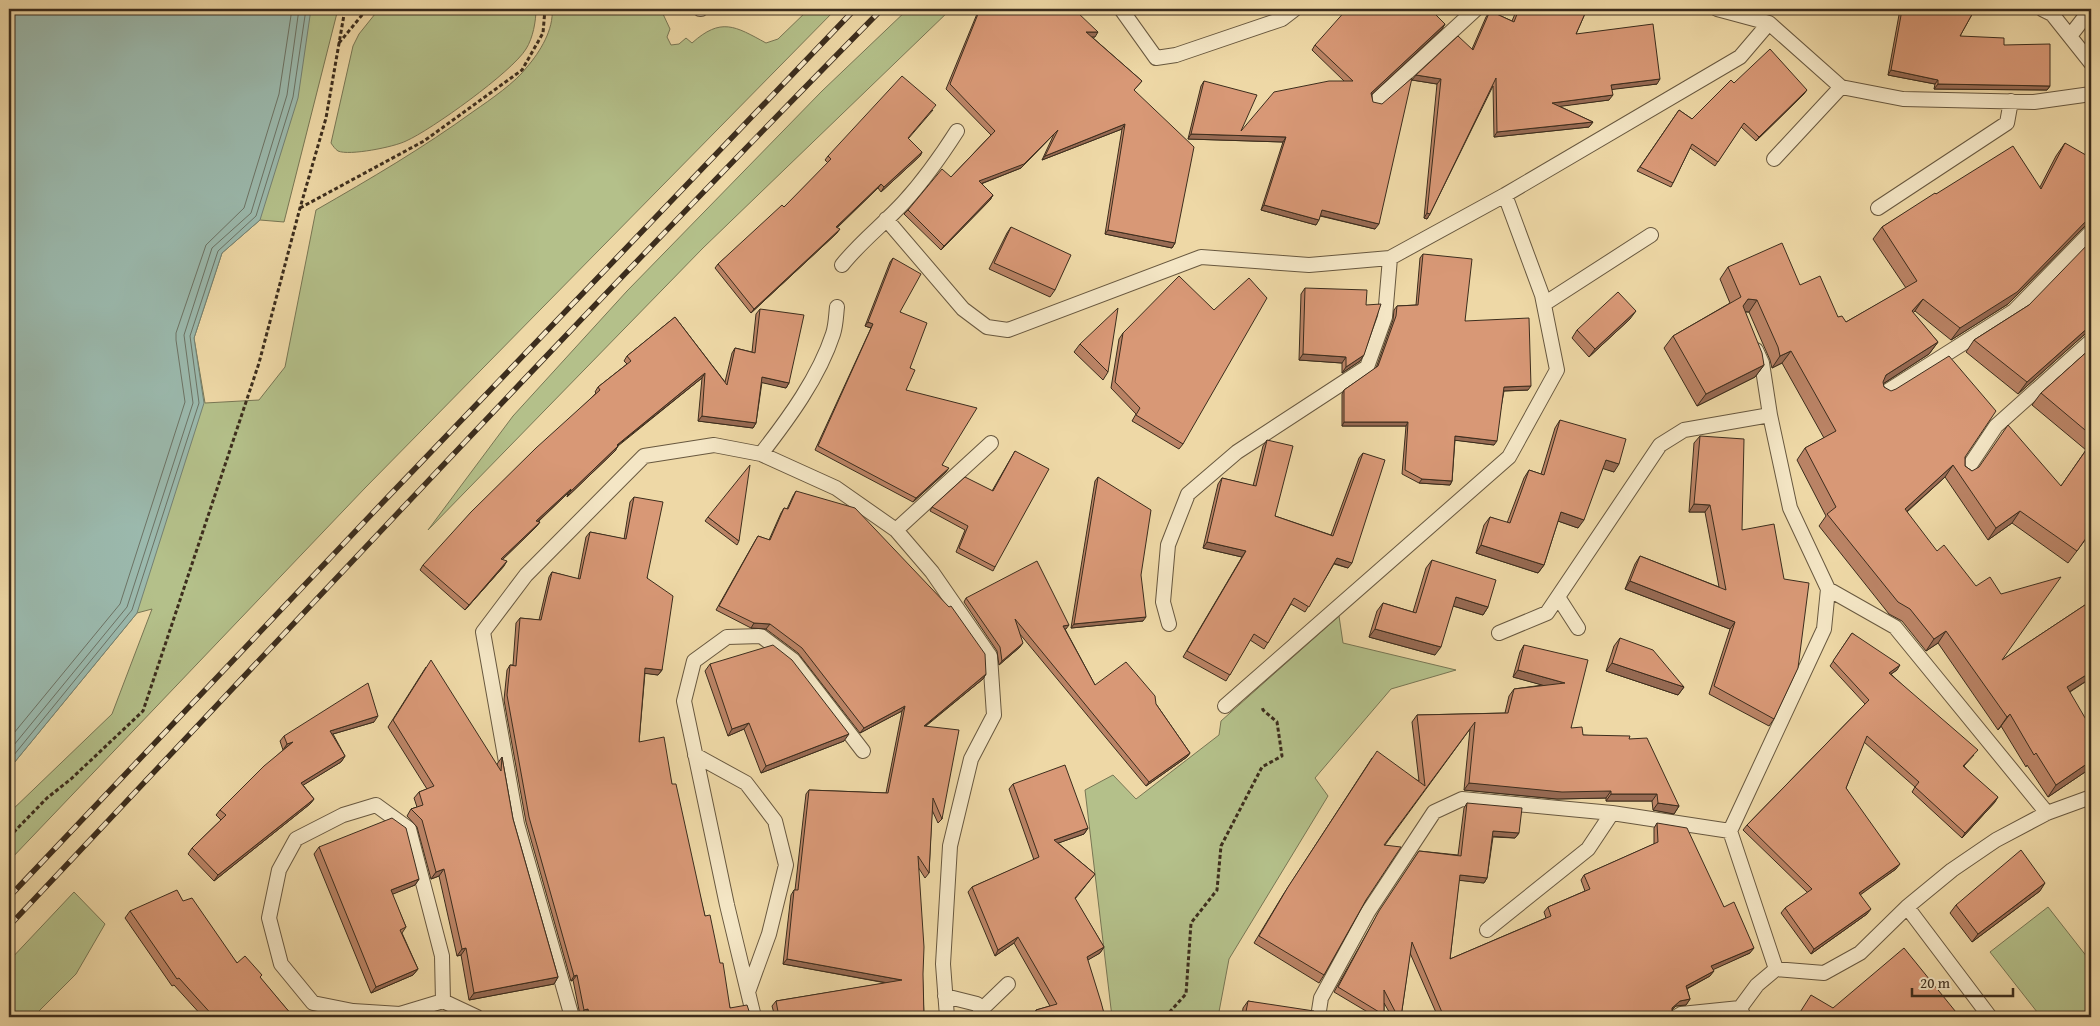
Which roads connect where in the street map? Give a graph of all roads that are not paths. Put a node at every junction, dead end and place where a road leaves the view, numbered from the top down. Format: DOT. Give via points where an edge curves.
graph roads {
  1 [pos="1121,9"];
  2 [pos="1295,9"];
  3 [pos="1717,9"];
  4 [pos="2042,9"];
  5 [pos="2091,9"];
  6 [pos="1467,12"];
  7 [pos="1769,23"];
  8 [pos="2070,36"];
  9 [pos="2091,63"];
  10 [pos="1841,87"];
  11 [pos="2091,94"];
  12 [pos="1376,101"];
  13 [pos="2011,101"];
  14 [pos="957,131"];
  15 [pos="1774,159"];
  16 [pos="1505,195"];
  17 [pos="1878,208"];
  18 [pos="886,219"];
  19 [pos="2091,232"];
  20 [pos="1651,235"];
  21 [pos="1390,258"];
  22 [pos="842,265"];
  23 [pos="1544,304"];
  24 [pos="837,307"];
  25 [pos="1750,337"];
  26 [pos="2091,341"];
  27 [pos="1883,394"];
  28 [pos="1770,415"];
  29 [pos="991,443"];
  30 [pos="761,454"];
  31 [pos="1964,474"];
  32 [pos="896,530"];
  33 [pos="1828,589"];
  34 [pos="1558,597"];
  35 [pos="1169,624"];
  36 [pos="1578,628"];
  37 [pos="1500,633"];
  38 [pos="1225,706"];
  39 [pos="862,751"];
  40 [pos="695,755"];
  41 [pos="2091,797"];
  42 [pos="1612,813"];
  43 [pos="2047,813"];
  44 [pos="1730,831"];
  45 [pos="1907,907"];
  46 [pos="1487,930"];
  47 [pos="1776,969"];
  48 [pos="1008,984"];
  49 [pos="748,993"];
  50 [pos="945,996"];
  51 [pos="443,1001"];
  52 [pos="1742,1013"];
  53 [pos="984,1014"];
  54 [pos="477,1017"];
  55 [pos="572,1017"];
  56 [pos="754,1017"];
  57 [pos="947,1017"];
  58 [pos="1318,1017"];
  59 [pos="1676,1017"];
  60 [pos="1990,1017"];
  1 -- 2 [label="lane" via="1156,58 1176,55 1282,19"];
  3 -- 7 [label="lane"];
  4 -- 8 [label="lane" via="2052,14"];
  5 -- 8 [label="lane"];
  6 -- 12 [label="lane"];
  7 -- 10 [label="lane"];
  7 -- 16 [label="lane" via="1740,56"];
  8 -- 9 [label="lane"];
  10 -- 13 [label="lane" via="1903,99"];
  10 -- 15 [label="lane"];
  11 -- 13 [label="lane" via="2034,102"];
  13 -- 17 [label="lane" via="2007,123"];
  14 -- 18 [label="lane" via="938,161"];
  16 -- 21 [label="lane"];
  16 -- 23 [label="lane"];
  18 -- 21 [label="lane" via="963,309 987,327 1008,330 1201,257 1309,265"];
  18 -- 22 [label="lane"];
  19 -- 27 [label="lane" via="2014,311"];
  20 -- 23 [label="lane"];
  21 -- 35 [label="lane" via="1385,318 1367,367 1237,452 1188,494 1168,545 1163,602"];
  23 -- 38 [label="lane" via="1557,370 1509,457"];
  24 -- 30 [label="lane" via="834,332 822,362 784,425"];
  25 -- 28 [label="lane" via="1762,364"];
  26 -- 31 [label="lane" via="1996,426"];
  28 -- 33 [label="lane" via="1790,508"];
  28 -- 34 [label="lane" via="1684,430 1660,444"];
  29 -- 32 [label="lane"];
  30 -- 32 [label="lane" via="836,488"];
  30 -- 55 [label="lane" via="714,445 644,456 526,575 482,632 517,824"];
  32 -- 50 [label="lane" via="932,572 990,656 994,714 971,759 950,846 943,964"];
  33 -- 43 [label="lane" via="1895,627"];
  33 -- 44 [label="lane" via="1824,629"];
  34 -- 36 [label="lane"];
  34 -- 37 [label="lane" via="1547,613"];
  39 -- 40 [label="lane" via="793,660 761,636 727,637 694,661 684,701"];
  40 -- 49 [label="lane"];
  40 -- 49 [label="lane" via="746,783 775,821 786,865"];
  41 -- 43 [label="lane"];
  42 -- 44 [label="lane"];
  42 -- 46 [label="lane" via="1588,849"];
  42 -- 58 [label="lane" via="1462,799 1434,812 1368,912 1321,998"];
  43 -- 45 [label="lane" via="1996,840"];
  44 -- 47 [label="lane"];
  45 -- 47 [label="lane" via="1860,953 1824,973"];
  45 -- 60 [label="lane"];
  47 -- 52 [label="lane" via="1757,986"];
  48 -- 53 [label="lane"];
  49 -- 56 [label="lane"];
  50 -- 53 [label="lane" via="977,1004"];
  50 -- 57 [label="lane"];
  51 -- 51 [label="lane" via="400,1014 353,1012 313,1003 281,964 270,918 279,870 296,839 343,815 376,805 409,828 442,956"];
  51 -- 54 [label="lane"];
  52 -- 59 [label="lane" via="1681,1014"];
}
